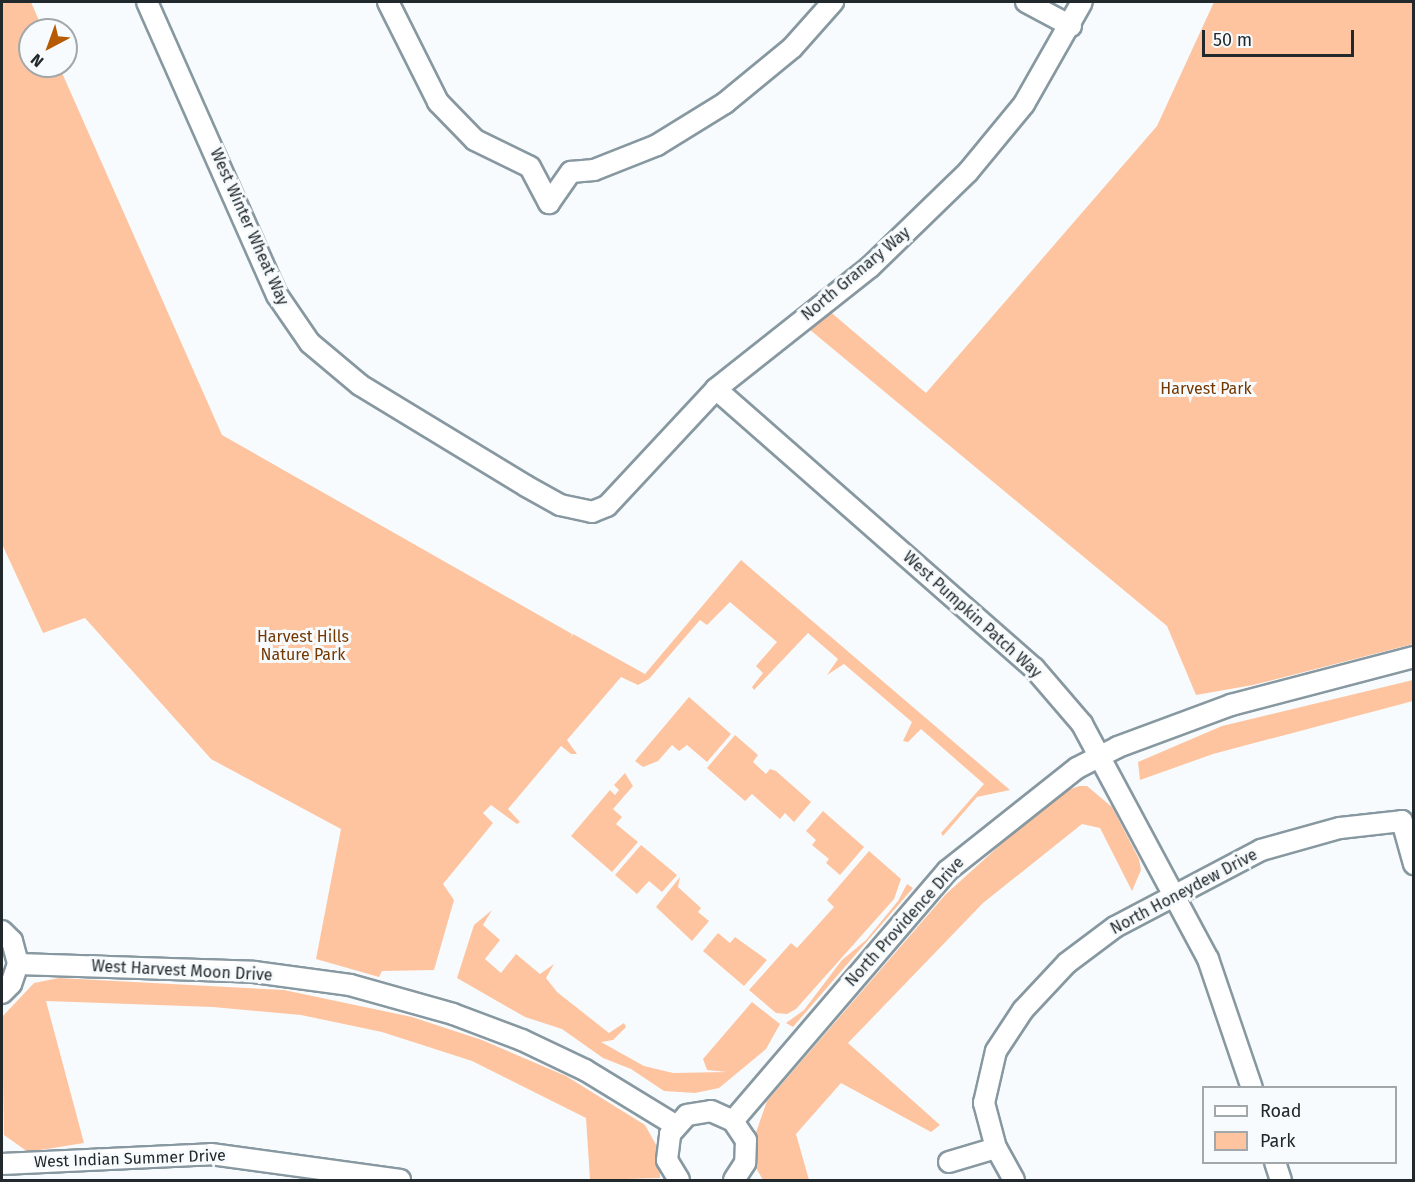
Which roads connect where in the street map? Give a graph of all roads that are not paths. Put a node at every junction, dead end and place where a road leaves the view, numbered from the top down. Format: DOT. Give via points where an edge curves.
graph roads {
  1 [pos="147,2"];
  2 [pos="388,2"];
  3 [pos="833,2"];
  4 [pos="1026,2"];
  5 [pos="1082,2"];
  6 [pos="1071,26"];
  7 [pos="716,389"];
  8 [pos="592,512"];
  9 [pos="1413,657"];
  10 [pos="1099,756"];
  11 [pos="1413,864"];
  12 [pos="1176,894"];
  13 [pos="2,931"];
  14 [pos="18,964"];
  15 [pos="2,993"];
  16 [pos="1251,1086"];
  17 [pos="733,1121"];
  18 [pos="675,1125"];
  19 [pos="996,1148"];
  20 [pos="949,1162"];
  21 [pos="2,1164"];
  22 [pos="1276,1164"];
  23 [pos="741,1178"];
  24 [pos="400,1180"];
  25 [pos="679,1180"];
  26 [pos="1014,1180"];
  27 [pos="1281,1180"];
  1 -- 8 [label="street, West Winter Wheat Way" via="277,295 310,343 360,386 526,486 560,505"];
  2 -- 3 [label="street" via="438,102 475,140 530,167 549,203 571,172 594,170 657,145 725,103 792,48"];
  4 -- 6 [label="street"];
  5 -- 6 [label="street, North Granary Way"];
  6 -- 7 [label="street, North Granary Way" via="1006,129 941,199 870,267"];
  7 -- 8 [label="street, North Granary Way" via="612,502"];
  7 -- 10 [label="street, West Pumpkin Patch Way" via="1034,668 1082,724"];
  9 -- 10 [label="street, North Providence Drive" via="1231,705"];
  10 -- 12 [label="street, West Pumpkin Patch Way"];
  10 -- 17 [label="street, North Providence Drive" via="1039,795 947,871"];
  11 -- 12 [label="street, North Honeydew Drive" via="1402,821 1340,828 1261,850"];
  12 -- 16 [label="street, West Pumpkin Patch Way" via="1216,980"];
  12 -- 19 [label="street, North Honeydew Drive" via="1067,963 1023,1010 996,1051 984,1104"];
  13 -- 14 [label="street" via="12,941"];
  14 -- 15 [label="street" via="11,984"];
  14 -- 18 [label="street, West Harvest Moon Drive" via="254,972 350,985 443,1011 522,1040 585,1070"];
  17 -- 18 [label="street" via="711,1111 699,1112"];
  17 -- 23 [label="street" via="746,1140"];
  18 -- 25 [label="street" via="666,1147 667,1160"];
  19 -- 20 [label="street"];
  19 -- 26 [label="street"];
  21 -- 24 [label="street, West Indian Summer Drive" via="211,1154"];
  22 -- 27 [label="street"];
}
